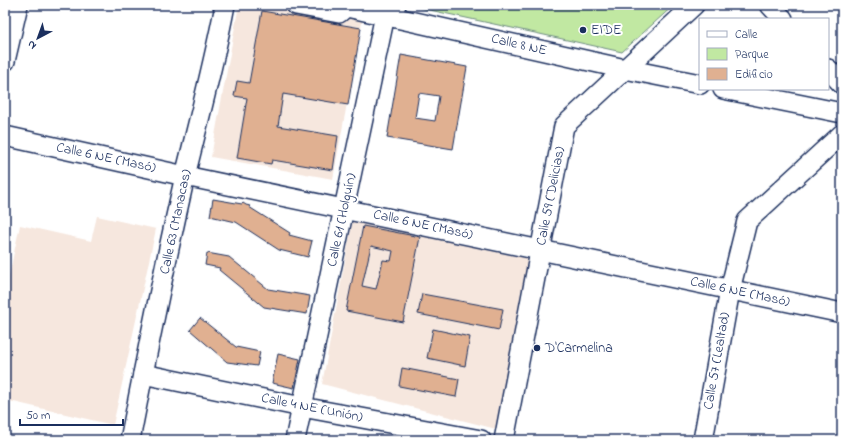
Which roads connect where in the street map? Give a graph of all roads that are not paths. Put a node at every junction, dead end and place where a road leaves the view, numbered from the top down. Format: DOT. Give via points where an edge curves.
graph roads {
  1 [pos="18,5"];
  2 [pos="225,5"];
  3 [pos="296,5"];
  4 [pos="694,5"];
  5 [pos="770,5"];
  6 [pos="342,6"];
  7 [pos="391,10"];
  8 [pos="782,18"];
  9 [pos="5,61"];
  10 [pos="625,69"];
  11 [pos="829,70"];
  12 [pos="699,84"];
  13 [pos="842,84"];
  14 [pos="728,90"];
  15 [pos="842,113"];
  16 [pos="842,134"];
  17 [pos="5,136"];
  18 [pos="186,176"];
  19 [pos="344,209"];
  20 [pos="540,250"];
  21 [pos="730,290"];
  22 [pos="842,313"];
  23 [pos="142,374"];
  24 [pos="302,407"];
  25 [pos="130,440"];
  26 [pos="296,440"];
  27 [pos="481,440"];
  28 [pos="504,440"];
  29 [pos="703,440"];
  1 -- 9 [label="street"];
  2 -- 18 [label="street, Calle 63 (Manacas)"];
  3 -- 6 [label="street" via="339,13"];
  4 -- 10 [label="street, Calle 59 (Delicias)"];
  5 -- 8 [label="street"];
  6 -- 7 [label="street, Calle 8 NE"];
  7 -- 10 [label="street, Calle 8 NE"];
  7 -- 19 [label="street, Calle 61 (Holguín)"];
  10 -- 12 [label="street, Calle 8 NE"];
  10 -- 20 [label="street, Calle 59 (Delicias)" via="564,126"];
  11 -- 13 [label="street"];
  14 -- 15 [label="street"];
  16 -- 21 [label="street, Calle 57 (Lealtad)" via="747,221"];
  17 -- 18 [label="street, Calle 6 NE (Masó)"];
  18 -- 19 [label="street, Calle 6 NE (Masó)"];
  18 -- 23 [label="street, Calle 63 (Manacas)"];
  19 -- 20 [label="street, Calle 6 NE (Masó)"];
  19 -- 24 [label="street, Calle 61 (Holguín)"];
  20 -- 21 [label="street, Calle 6 NE (Masó)"];
  20 -- 28 [label="street, Calle 59 (Delicias)"];
  21 -- 22 [label="street, Calle 6 NE (Masó)"];
  21 -- 29 [label="street, Calle 57 (Lealtad)"];
  23 -- 24 [label="street, Calle 4 NE (Unión)"];
  23 -- 25 [label="street, Calle 63 (Manacas)"];
  24 -- 26 [label="street, Calle 61 (Holguín)"];
  24 -- 27 [label="street, Calle 4 NE (Unión)"];
}
